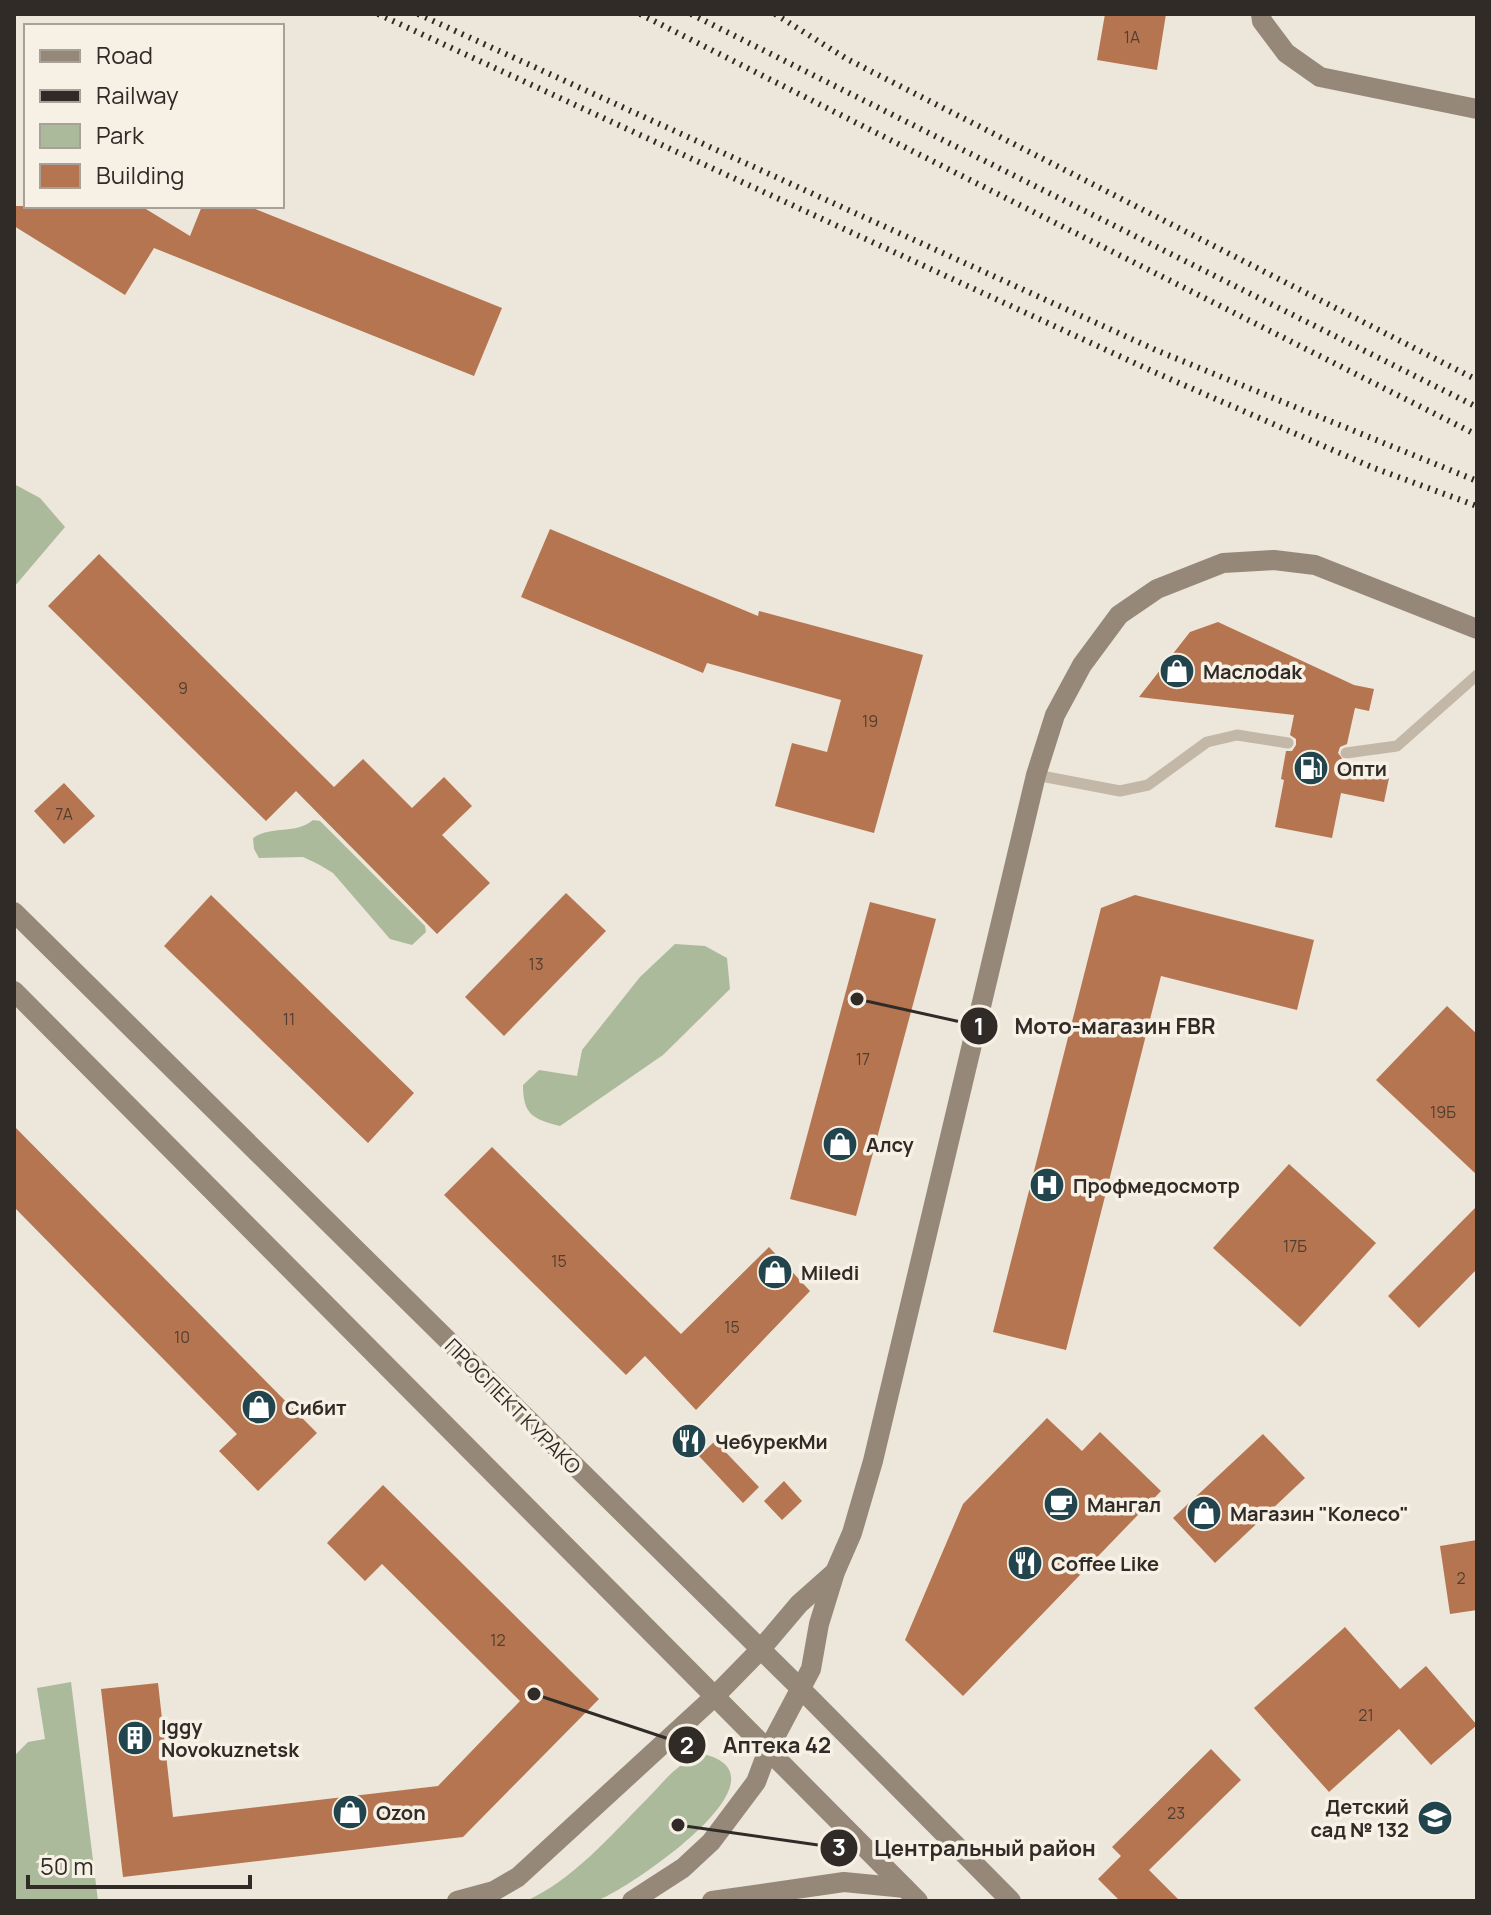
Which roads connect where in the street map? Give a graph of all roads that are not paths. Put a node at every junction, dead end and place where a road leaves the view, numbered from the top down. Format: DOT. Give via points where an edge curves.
graph roads {
  1 [pos="1261,14"];
  2 [pos="1477,109"];
  3 [pos="1477,629"];
  4 [pos="1477,675"];
  5 [pos="1288,743"];
  6 [pos="1346,753"];
  7 [pos="1036,775"];
  8 [pos="14,912"];
  9 [pos="14,991"];
  10 [pos="835,1572"];
  11 [pos="760,1650"];
  12 [pos="801,1689"];
  13 [pos="714,1697"];
  14 [pos="768,1750"];
  15 [pos="911,1895"];
  16 [pos="457,1901"];
  17 [pos="632,1901"];
  18 [pos="712,1901"];
  19 [pos="1011,1901"];
  1 -- 2 [label="main road" via="1286,53 1320,77"];
  3 -- 7 [label="main road" via="1315,565 1274,560 1223,563 1157,589 1119,615 1082,665 1055,715"];
  4 -- 6 [label="lane" via="1397,746"];
  5 -- 7 [label="lane" via="1237,735 1207,742 1148,785 1120,791"];
  7 -- 10 [label="main road" via="873,1461"];
  8 -- 11 [label="main road, ПРОСПЕКТ КУРАКО"];
  9 -- 13 [label="main road"];
  10 -- 11 [label="main road"];
  10 -- 12 [label="main road" via="811,1669"];
  11 -- 12 [label="main road, ПРОСПЕКТ КУРАКО"];
  11 -- 13 [label="main road"];
  12 -- 14 [label="main road"];
  12 -- 19 [label="main road, ПРОСПЕКТ КУРАКО"];
  13 -- 14 [label="main road"];
  13 -- 16 [label="main road" via="518,1877 494,1891"];
  14 -- 15 [label="main road"];
  14 -- 17 [label="main road" via="756,1782 711,1842 683,1868"];
  15 -- 18 [label="main road" via="844,1882"];
}
